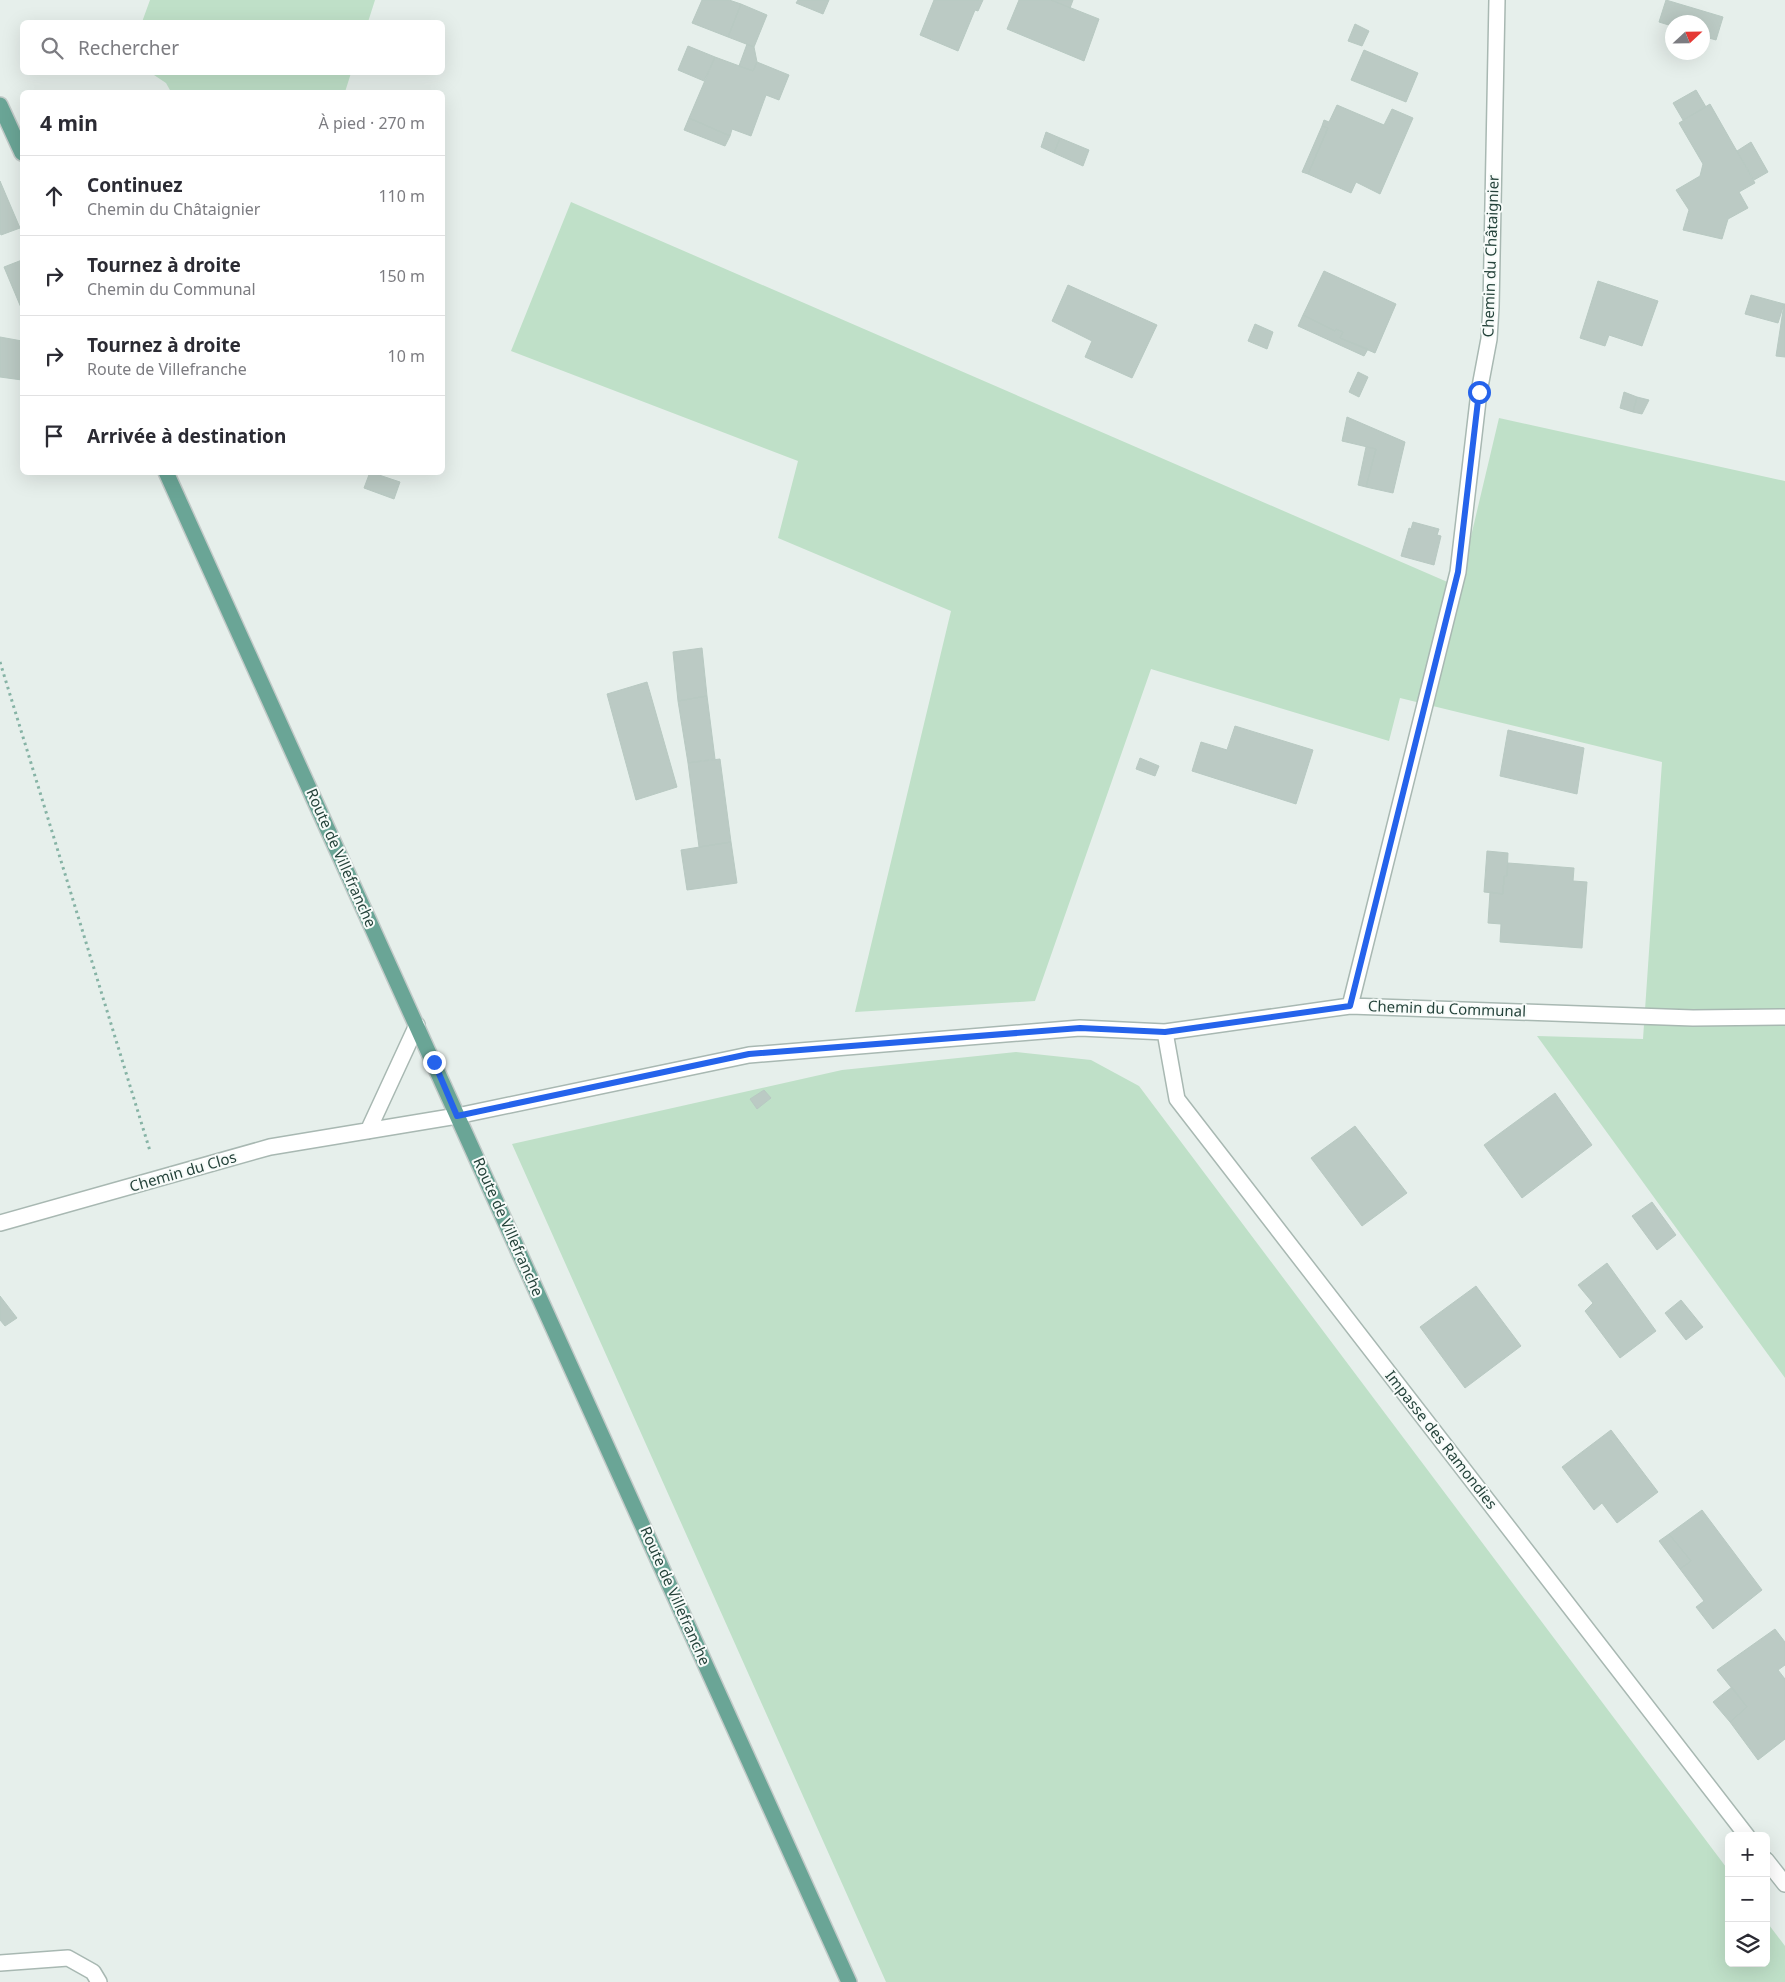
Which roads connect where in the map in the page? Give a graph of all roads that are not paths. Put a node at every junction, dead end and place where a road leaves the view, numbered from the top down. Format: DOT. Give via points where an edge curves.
graph roads {
  1 [pos="1497,0"];
  2 [pos="0,105"];
  3 [pos="20,149"];
  4 [pos="167,475"];
  5 [pos="1350,1006"];
  6 [pos="1785,1017"];
  7 [pos="417,1025"];
  8 [pos="1165,1032"];
  9 [pos="457,1116"];
  10 [pos="368,1131"];
  11 [pos="0,1223"];
  12 [pos="1744,1832"];
  13 [pos="1770,1865"];
  14 [pos="1785,1884"];
  15 [pos="0,1963"];
  16 [pos="99,1982"];
  17 [pos="849,1982"];
  1 -- 5 [label="street, Chemin du Châtaignier" via="1492,307 1458,572"];
  2 -- 3 [label="main road"];
  4 -- 7 [label="main road, Route de Villefranche"];
  5 -- 6 [label="street, Chemin du Communal" via="1694,1018"];
  5 -- 8 [label="street, Chemin du Communal"];
  7 -- 9 [label="main road, Route de Villefranche"];
  7 -- 10 [label="street"];
  8 -- 9 [label="street, Chemin du Communal" via="1080,1028 749,1054"];
  8 -- 12 [label="street, Impasse des Ramondies" via="1177,1099"];
  9 -- 10 [label="street, Chemin du Clos"];
  9 -- 17 [label="main road, Route de Villefranche"];
  10 -- 11 [label="street, Chemin du Clos" via="270,1147"];
  13 -- 14 [label="street"];
  15 -- 16 [label="street" via="68,1958 93,1972"];
}
